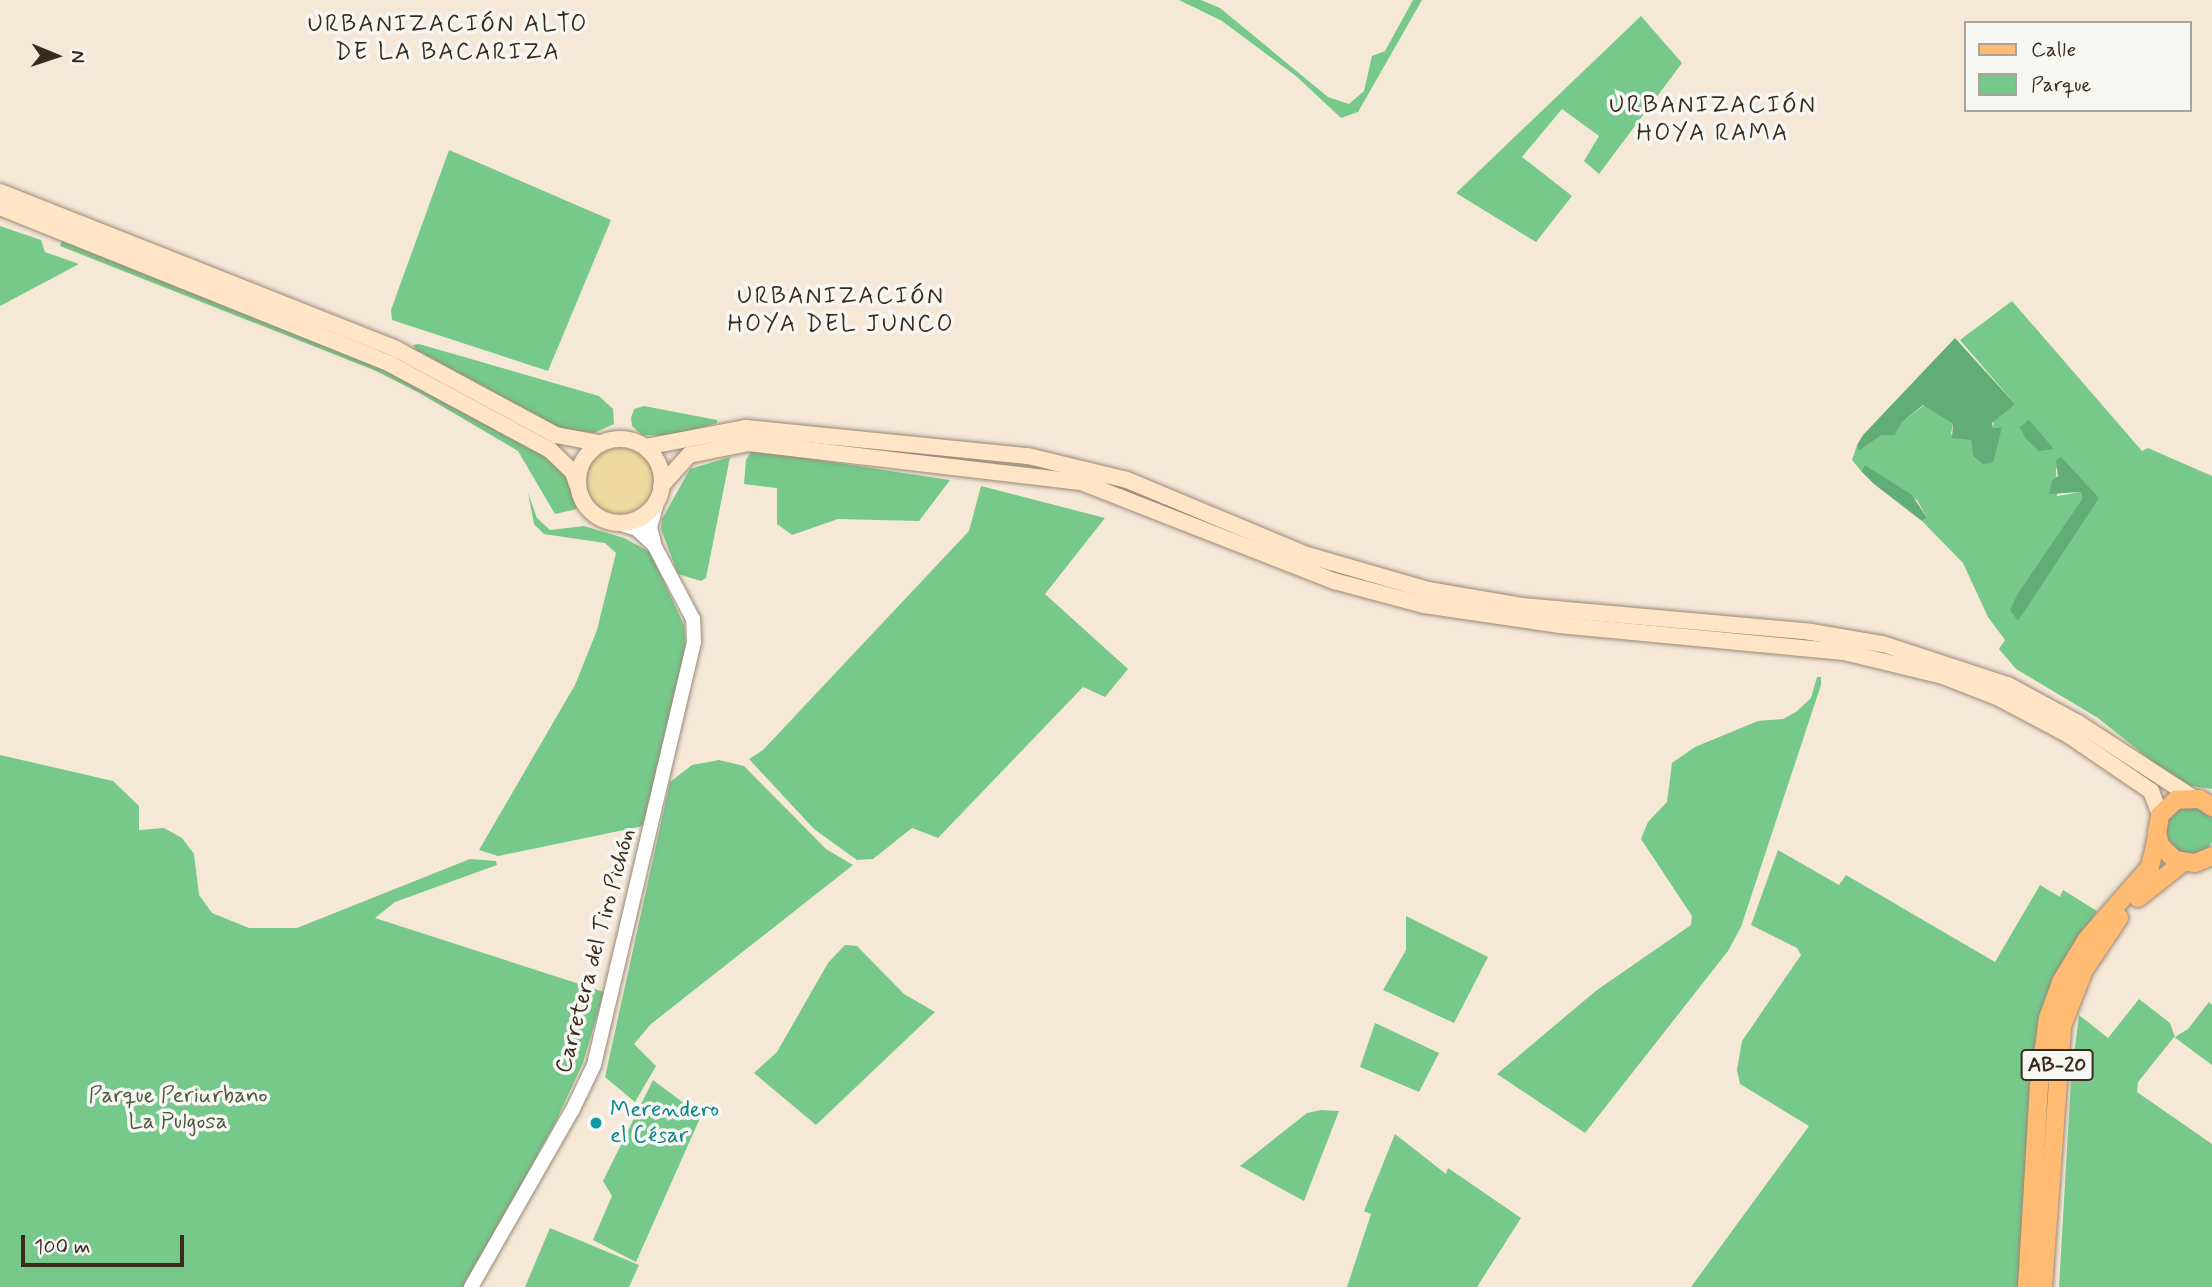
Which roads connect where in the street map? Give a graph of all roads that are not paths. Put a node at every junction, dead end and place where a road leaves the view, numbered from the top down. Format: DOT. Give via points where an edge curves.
graph roads {
  1 [pos="0,192"];
  2 [pos="0,207"];
  3 [pos="599,443"];
  4 [pos="645,447"];
  5 [pos="577,484"];
  6 [pos="659,492"];
  7 [pos="619,523"];
  8 [pos="654,545"];
  9 [pos="2192,797"];
  10 [pos="2212,807"];
  11 [pos="2161,815"];
  12 [pos="2157,837"];
  13 [pos="2189,865"];
  14 [pos="471,1287"];
  15 [pos="2027,1287"];
  16 [pos="2043,1287"];
  1 -- 3 [label="main road" via="396,349 556,435"];
  2 -- 5 [label="main road" via="390,364 550,450 568,465"];
  3 -- 4 [label="main road" via="622,439"];
  3 -- 5 [label="main road" via="582,461"];
  4 -- 6 [label="main road" via="659,465"];
  4 -- 9 [label="main road" via="746,428 1028,456 1127,480 1307,555 1417,588 1522,606 1811,632 1884,643 2008,685 2078,723"];
  5 -- 7 [label="main road" via="590,512"];
  6 -- 7 [label="main road" via="643,516"];
  6 -- 8 [label="street" via="650,527"];
  6 -- 11 [label="main road" via="689,455 748,443 1081,482 1299,568 1424,605 1545,624 1844,652 1943,676 1997,697 2067,734 2151,790"];
  7 -- 8 [label="street" via="637,529"];
  8 -- 14 [label="street, Carretera del Tiro Pichón" via="693,620 695,643 594,1065"];
  9 -- 10 [label="main road"];
  9 -- 11 [label="main road" via="2170,804"];
  11 -- 12 [label="main road"];
  12 -- 13 [label="main road" via="2167,855"];
  12 -- 15 [label="main road, AB-20" via="2154,858 2143,878 2087,939 2066,973 2049,1018 2039,1086"];
  13 -- 16 [label="main road, AB-20" via="2113,924 2066,1010 2058,1049"];
}
